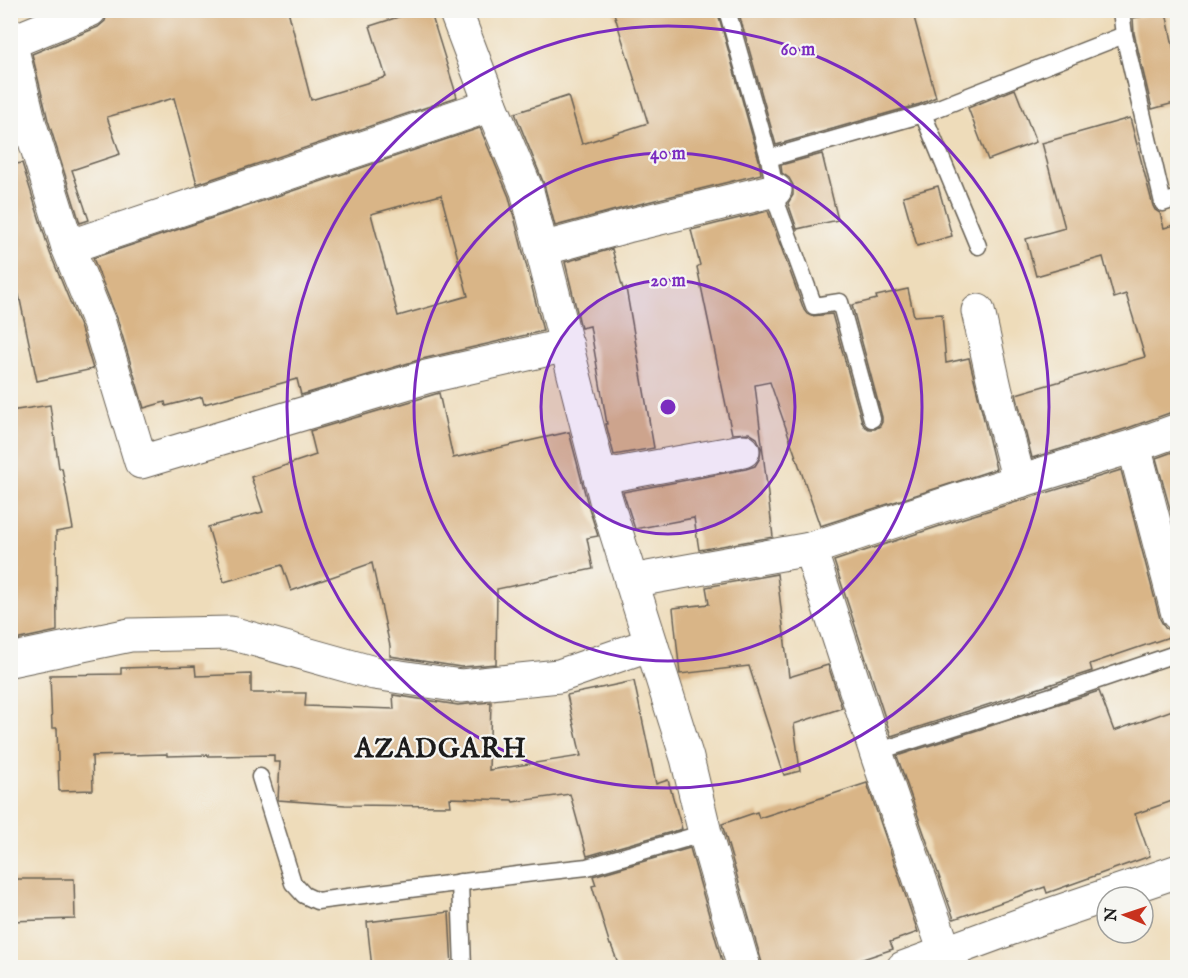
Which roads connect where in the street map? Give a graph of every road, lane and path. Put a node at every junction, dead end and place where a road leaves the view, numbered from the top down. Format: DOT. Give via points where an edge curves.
graph roads {
  1 [pos="90,10"];
  2 [pos="455,10"];
  3 [pos="728,10"];
  4 [pos="1121,10"];
  5 [pos="1124,35"];
  6 [pos="11,41"];
  7 [pos="491,105"];
  8 [pos="922,114"];
  9 [pos="769,158"];
  10 [pos="775,190"];
  11 [pos="1178,198"];
  12 [pos="978,246"];
  13 [pos="68,247"];
  14 [pos="542,249"];
  15 [pos="978,311"];
  16 [pos="567,345"];
  17 [pos="873,419"];
  18 [pos="1178,430"];
  19 [pos="1134,446"];
  20 [pos="742,452"];
  21 [pos="600,477"];
  22 [pos="1020,481"];
  23 [pos="810,549"];
  24 [pos="631,581"];
  25 [pos="1178,614"];
  26 [pos="651,644"];
  27 [pos="1178,653"];
  28 [pos="10,660"];
  29 [pos="876,752"];
  30 [pos="260,777"];
  31 [pos="705,833"];
  32 [pos="1178,871"];
  33 [pos="460,882"];
  34 [pos="947,960"];
  35 [pos="463,968"];
  36 [pos="744,968"];
  37 [pos="903,968"];
  1 -- 6 [label="street"];
  2 -- 7 [label="street"];
  3 -- 9 [label="lane"];
  4 -- 5 [label="lane"];
  5 -- 8 [label="lane"];
  5 -- 11 [label="lane" via="1163,202"];
  6 -- 13 [label="street" via="30,125"];
  7 -- 13 [label="street"];
  7 -- 14 [label="street" via="527,191"];
  8 -- 9 [label="lane"];
  8 -- 12 [label="lane"];
  9 -- 10 [label="lane"];
  10 -- 14 [label="street"];
  10 -- 17 [label="lane" via="814,306 840,302"];
  13 -- 16 [label="street" via="99,323 141,462 426,377"];
  14 -- 16 [label="street"];
  15 -- 22 [label="street"];
  16 -- 21 [label="street"];
  18 -- 19 [label="street"];
  19 -- 22 [label="street"];
  19 -- 25 [label="street"];
  20 -- 21 [label="street"];
  21 -- 24 [label="street"];
  22 -- 23 [label="street"];
  23 -- 24 [label="street"];
  23 -- 29 [label="street"];
  24 -- 26 [label="street"];
  26 -- 28 [label="street" via="559,676 461,686 375,673 231,633 130,635"];
  26 -- 31 [label="street" via="687,758"];
  27 -- 29 [label="lane"];
  29 -- 34 [label="street"];
  30 -- 33 [label="lane" via="293,883 304,895 317,901"];
  31 -- 33 [label="lane" via="587,867"];
  31 -- 36 [label="street"];
  32 -- 34 [label="street" via="1023,924"];
  33 -- 35 [label="lane"];
  34 -- 37 [label="street"];
}
